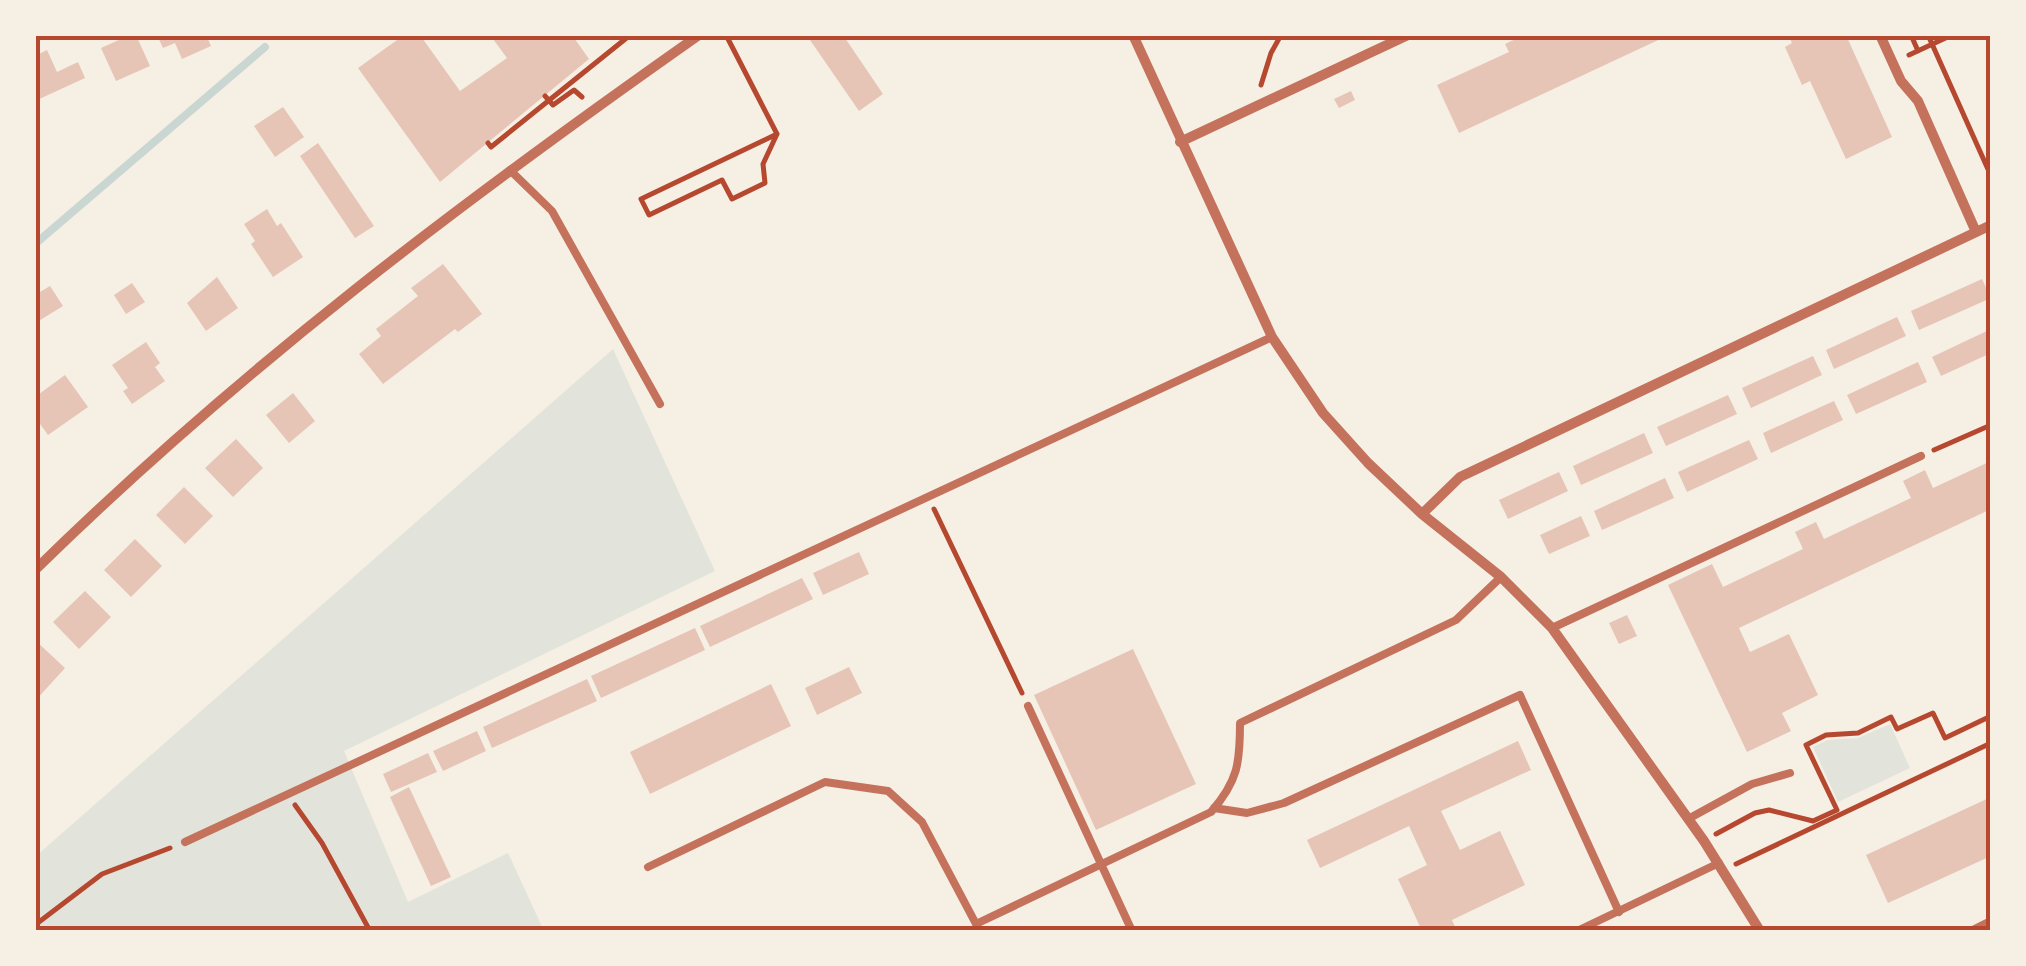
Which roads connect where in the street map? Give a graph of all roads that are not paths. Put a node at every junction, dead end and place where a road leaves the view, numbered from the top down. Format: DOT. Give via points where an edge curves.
graph roads {
  1 [pos="699,35"];
  2 [pos="1133,35"];
  3 [pos="1408,35"];
  4 [pos="1880,35"];
  5 [pos="1180,142"];
  6 [pos="509,169"];
  7 [pos="1991,225"];
  8 [pos="1976,232"];
  9 [pos="1272,337"];
  10 [pos="660,404"];
  11 [pos="1921,456"];
  12 [pos="1422,514"];
  13 [pos="35,570"];
  14 [pos="1501,577"];
  15 [pos="1552,628"];
  16 [pos="1028,706"];
  17 [pos="1790,773"];
  18 [pos="1214,808"];
  19 [pos="1688,819"];
  20 [pos="185,842"];
  21 [pos="1100,863"];
  22 [pos="1722,866"];
  23 [pos="648,867"];
  24 [pos="1619,912"];
  25 [pos="1991,922"];
  26 [pos="978,927"];
  27 [pos="1132,931"];
  28 [pos="1577,931"];
  29 [pos="1760,931"];
  30 [pos="1972,931"];
  1 -- 6 [label="street"];
  2 -- 5 [label="street"];
  3 -- 5 [label="street"];
  4 -- 8 [label="street" via="1901,81 1918,100"];
  5 -- 9 [label="street"];
  6 -- 10 [label="lane" via="552,211"];
  6 -- 13 [label="street" via="289,340"];
  7 -- 8 [label="street"];
  8 -- 12 [label="street" via="1460,477"];
  9 -- 12 [label="street" via="1323,413"];
  9 -- 20 [label="lane"];
  11 -- 15 [label="lane"];
  12 -- 14 [label="street"];
  14 -- 15 [label="street"];
  14 -- 18 [label="lane" via="1456,620 1240,722 1240,759 1230,790"];
  15 -- 19 [label="street"];
  16 -- 21 [label="lane"];
  17 -- 19 [label="lane" via="1752,784"];
  18 -- 21 [label="lane"];
  18 -- 24 [label="lane" via="1247,813 1284,803 1520,695"];
  19 -- 22 [label="street"];
  21 -- 26 [label="lane"];
  21 -- 27 [label="lane"];
  22 -- 24 [label="lane"];
  22 -- 29 [label="street"];
  23 -- 26 [label="lane" via="825,782 888,791 922,822"];
  24 -- 28 [label="lane"];
  25 -- 30 [label="street"];
}
